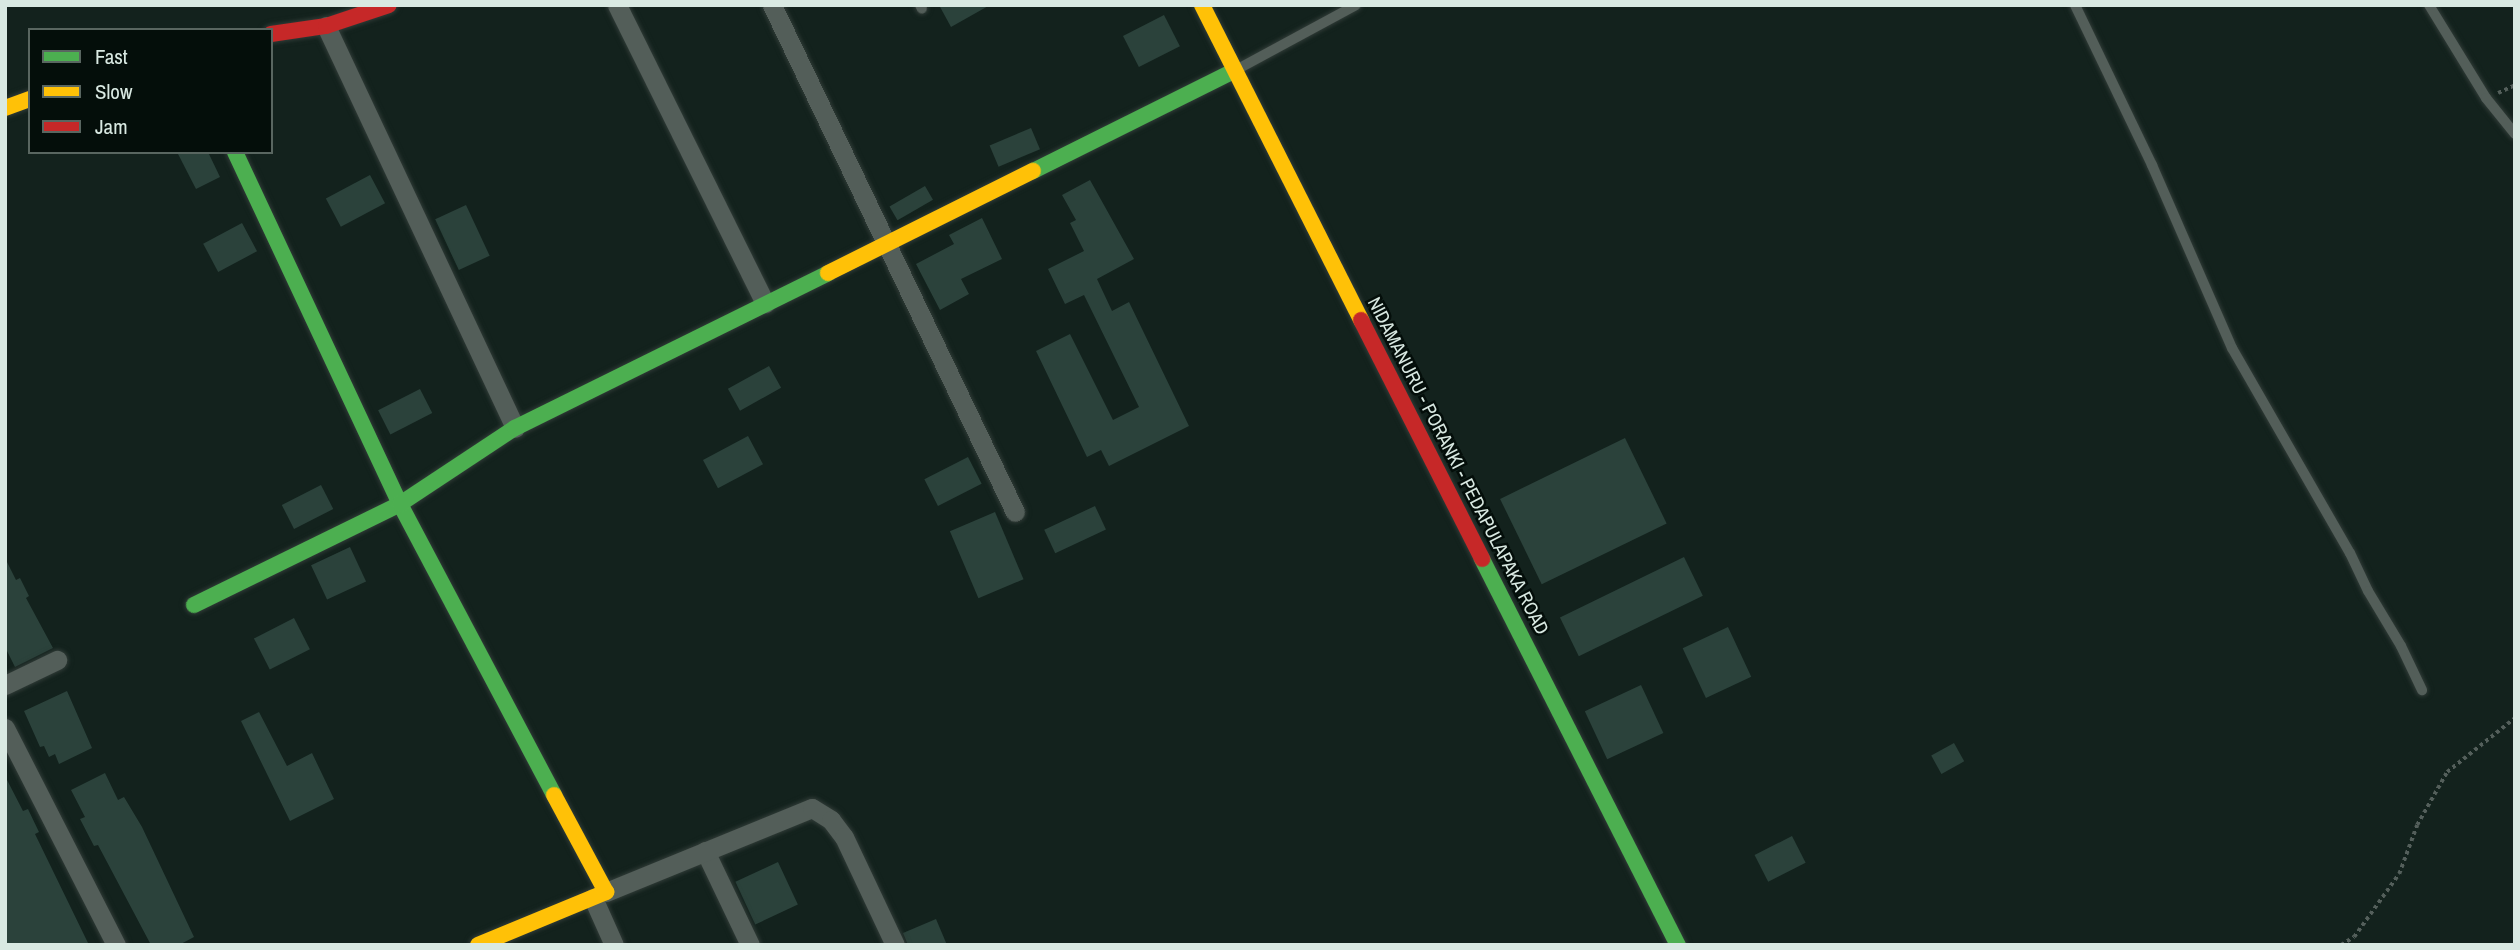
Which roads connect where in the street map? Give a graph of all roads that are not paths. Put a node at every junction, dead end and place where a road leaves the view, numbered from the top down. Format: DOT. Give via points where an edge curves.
graph roads {
  1 [pos="389,5"];
  2 [pos="617,5"];
  3 [pos="772,5"];
  4 [pos="1202,5"];
  5 [pos="1356,5"];
  6 [pos="2075,5"];
  7 [pos="2430,5"];
  8 [pos="326,26"];
  9 [pos="273,34"];
  10 [pos="1234,71"];
  11 [pos="28,100"];
  12 [pos="5,108"];
  13 [pos="2515,134"];
  14 [pos="236,154"];
  15 [pos="887,242"];
  16 [pos="765,303"];
  17 [pos="515,428"];
  18 [pos="400,504"];
  19 [pos="1015,512"];
  20 [pos="194,605"];
  21 [pos="57,660"];
  22 [pos="5,685"];
  23 [pos="2421,690"];
  24 [pos="5,728"];
  25 [pos="705,851"];
  26 [pos="600,895"];
  27 [pos="117,945"];
  28 [pos="478,945"];
  29 [pos="614,945"];
  30 [pos="750,945"];
  31 [pos="895,945"];
  32 [pos="1678,945"];
  1 -- 8 [label="street"];
  2 -- 16 [label="street"];
  3 -- 15 [label="street"];
  4 -- 10 [label="street, NIDAMANURU - PORANKI - PEDAPULAPAKA ROAD"];
  5 -- 10 [label="lane"];
  6 -- 23 [label="lane" via="2232,348 2391,628"];
  7 -- 13 [label="lane" via="2486,98"];
  8 -- 9 [label="street"];
  8 -- 17 [label="street"];
  10 -- 15 [label="street"];
  10 -- 32 [label="street, NIDAMANURU - PORANKI - PEDAPULAPAKA ROAD"];
  11 -- 12 [label="street"];
  14 -- 18 [label="street"];
  15 -- 16 [label="street"];
  15 -- 19 [label="street"];
  16 -- 17 [label="street"];
  17 -- 18 [label="street"];
  18 -- 20 [label="street"];
  18 -- 26 [label="street"];
  21 -- 22 [label="street"];
  24 -- 27 [label="street"];
  25 -- 26 [label="street"];
  25 -- 30 [label="street"];
  25 -- 31 [label="street" via="812,808 831,820 844,837"];
  26 -- 28 [label="street"];
  26 -- 29 [label="street"];
}
